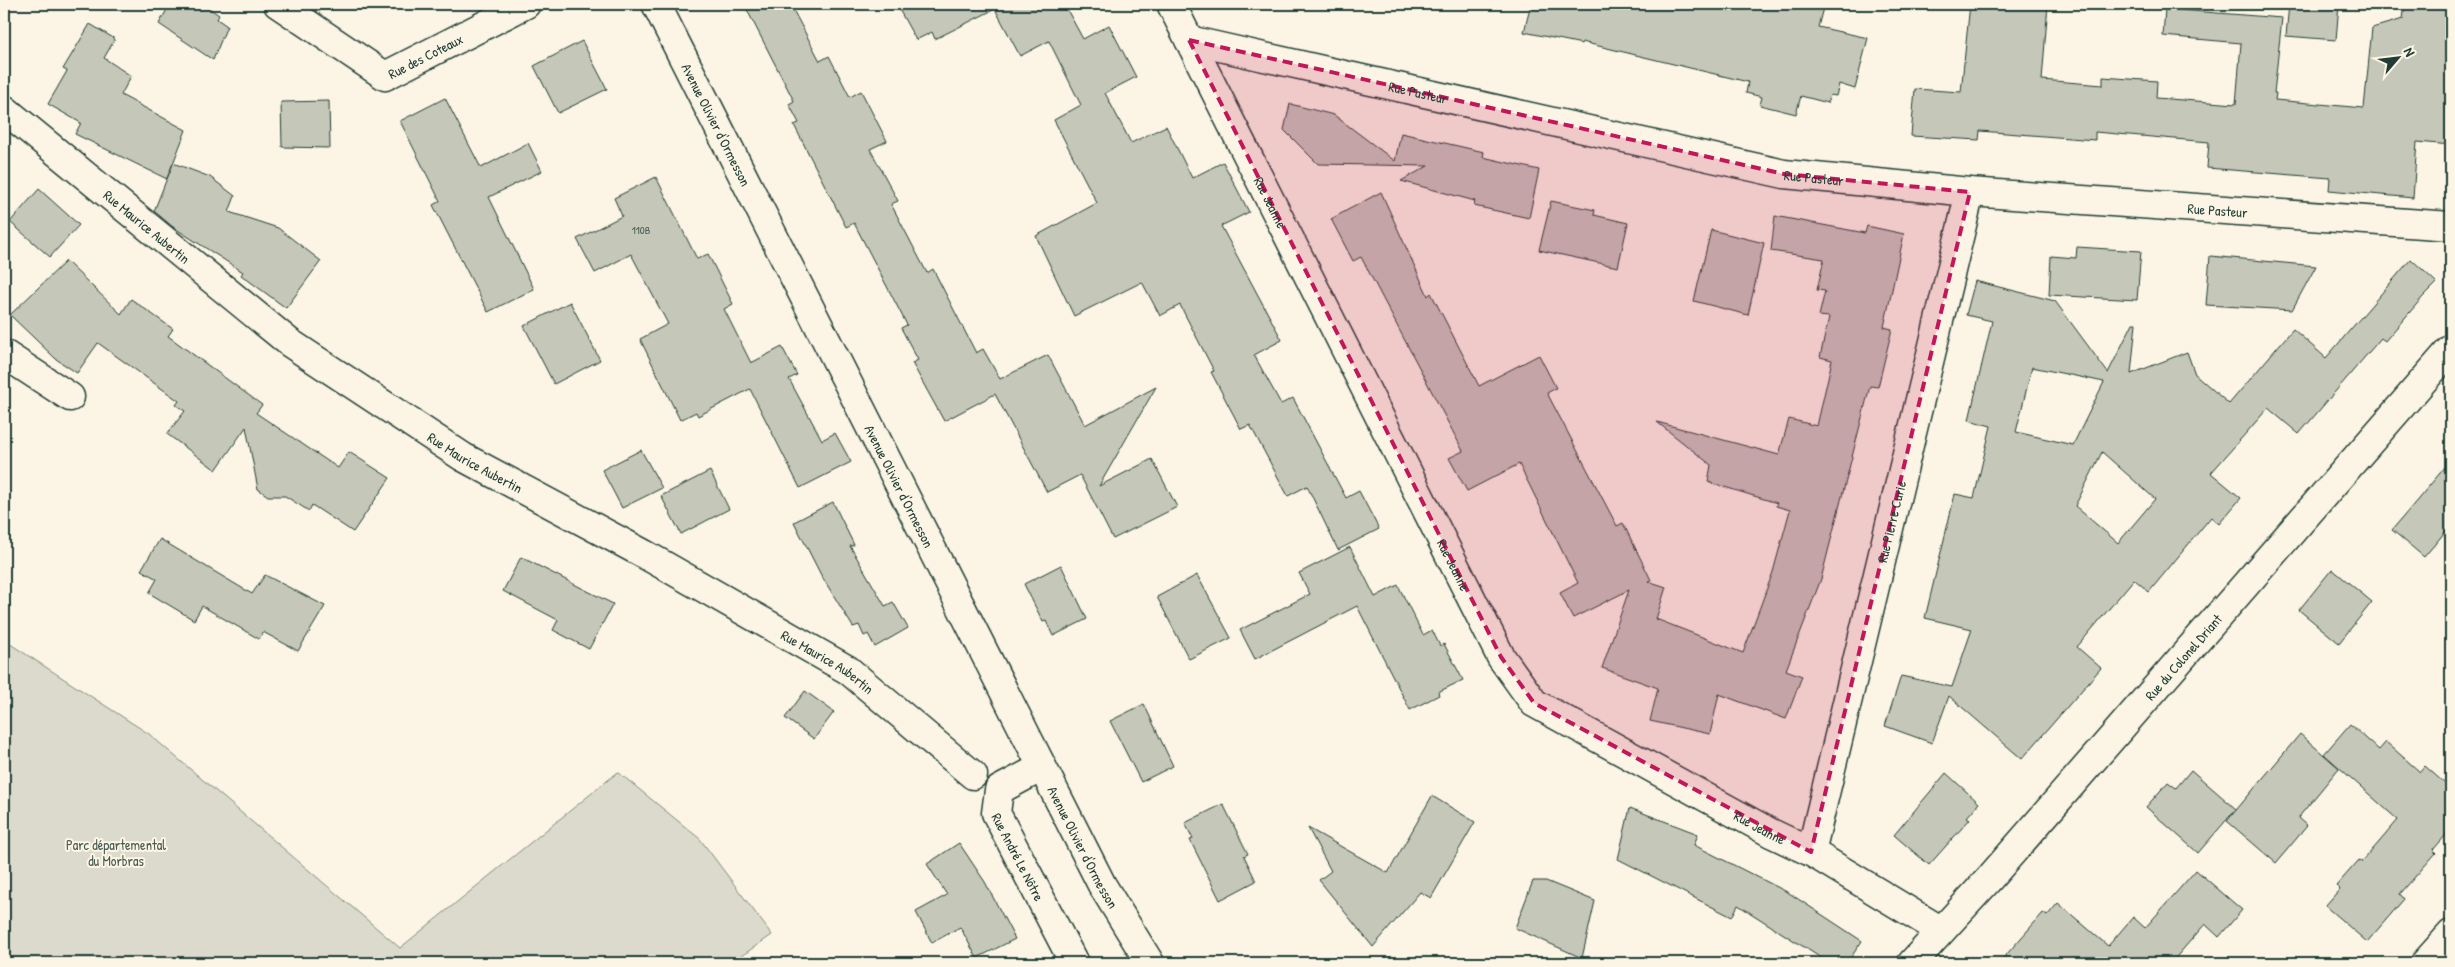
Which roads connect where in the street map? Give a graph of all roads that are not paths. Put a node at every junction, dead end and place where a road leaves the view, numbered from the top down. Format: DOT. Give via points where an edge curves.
graph roads {
  1 [pos="278,4"];
  2 [pos="526,4"];
  3 [pos="656,4"];
  4 [pos="1171,4"];
  5 [pos="1190,40"];
  6 [pos="4,109"];
  7 [pos="1970,192"];
  8 [pos="2451,226"];
  9 [pos="2451,349"];
  10 [pos="4,354"];
  11 [pos="70,397"];
  12 [pos="1042,767"];
  13 [pos="973,775"];
  14 [pos="1811,852"];
  15 [pos="1940,930"];
  16 [pos="2451,934"];
  17 [pos="1074,963"];
  18 [pos="1150,963"];
  19 [pos="1912,963"];
  20 [pos="2426,963"];
  1 -- 2 [label="street, Rue des Coteaux" via="385,76"];
  3 -- 12 [label="street, Avenue Olivier d'Ormesson"];
  4 -- 5 [label="street, Rue Jeanne"];
  5 -- 7 [label="street, Rue Pasteur" via="1784,174"];
  5 -- 14 [label="street, Rue Jeanne" via="1501,657 1534,703"];
  6 -- 13 [label="street, Rue Maurice Aubertin" via="290,343 463,456 848,670"];
  7 -- 8 [label="street, Rue Pasteur"];
  7 -- 14 [label="street, Rue Pierre Curie"];
  9 -- 15 [label="street, Rue du Colonel Driant" via="1989,880"];
  10 -- 11 [label="street"];
  12 -- 17 [label="street, Rue André Le Nôtre" via="999,790 996,813"];
  12 -- 18 [label="street, Avenue Olivier d'Ormesson" via="1102,885"];
  14 -- 15 [label="street, Rue Jeanne"];
  15 -- 19 [label="street, Rue du Colonel Driant"];
  16 -- 20 [label="street"];
}
